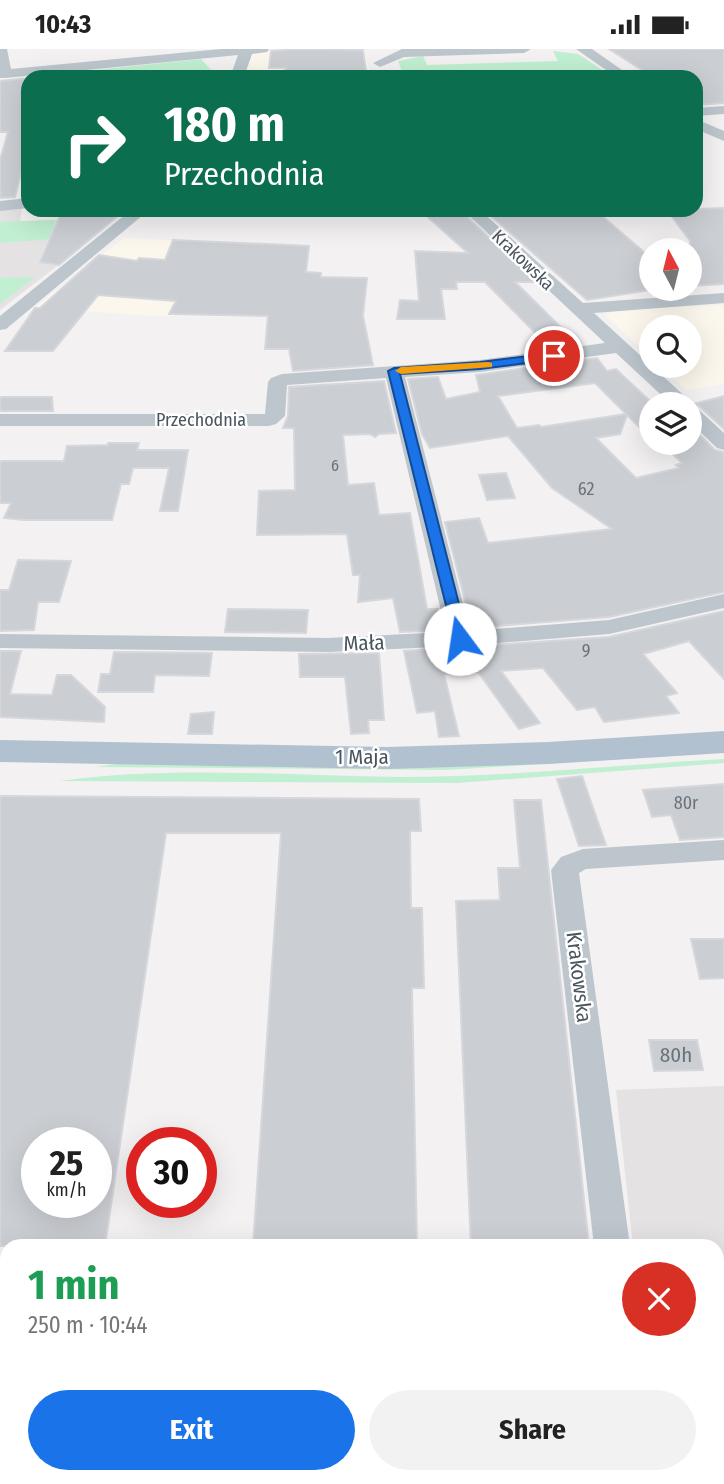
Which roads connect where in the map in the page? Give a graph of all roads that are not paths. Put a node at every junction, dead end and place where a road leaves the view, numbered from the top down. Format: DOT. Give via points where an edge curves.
graph roads {
  1 [pos="0,49"];
  2 [pos="262,49"];
  3 [pos="524,49"];
  4 [pos="572,49"];
  5 [pos="247,50"];
  6 [pos="585,51"];
  7 [pos="378,56"];
  8 [pos="43,70"];
  9 [pos="240,70"];
  10 [pos="614,70"];
  11 [pos="21,72"];
  12 [pos="2,74"];
  13 [pos="724,110"];
  14 [pos="703,112"];
  15 [pos="703,126"];
  16 [pos="724,137"];
  17 [pos="21,204"];
  18 [pos="0,205"];
  19 [pos="132,217"];
  20 [pos="478,217"];
  21 [pos="724,298"];
  22 [pos="576,309"];
  23 [pos="0,325"];
  24 [pos="620,347"];
  25 [pos="394,371"];
  26 [pos="669,392"];
  27 [pos="0,420"];
  28 [pos="702,423"];
  29 [pos="724,444"];
  30 [pos="724,601"];
  31 [pos="460,639"];
  32 [pos="0,641"];
  33 [pos="724,742"];
  34 [pos="0,751"];
  35 [pos="724,850"];
  36 [pos="611,1239"];
  1 -- 12 [label="street"];
  2 -- 5 [label="street"];
  3 -- 7 [label="street"];
  4 -- 6 [label="street"];
  5 -- 8 [label="street"];
  5 -- 9 [label="street"];
  6 -- 10 [label="street"];
  11 -- 12 [label="street"];
  13 -- 14 [label="street"];
  15 -- 16 [label="street"];
  17 -- 18 [label="street"];
  19 -- 23 [label="street"];
  20 -- 22 [label="street, Krakowska"];
  21 -- 22 [label="street"];
  22 -- 24 [label="street, Krakowska"];
  24 -- 25 [label="street, Przechodnia" via="480,366"];
  24 -- 26 [label="street, Krakowska"];
  25 -- 27 [label="street, Przechodnia" via="282,380 278,382 275,416 269,420"];
  25 -- 31 [label="street"];
  28 -- 29 [label="street"];
  30 -- 31 [label="street, Mała" via="609,627"];
  31 -- 32 [label="street, Mała" via="328,645"];
  33 -- 34 [label="main road, 1 Maja" via="440,757"];
  35 -- 36 [label="street, Krakowska" via="583,859 565,870"];
}
